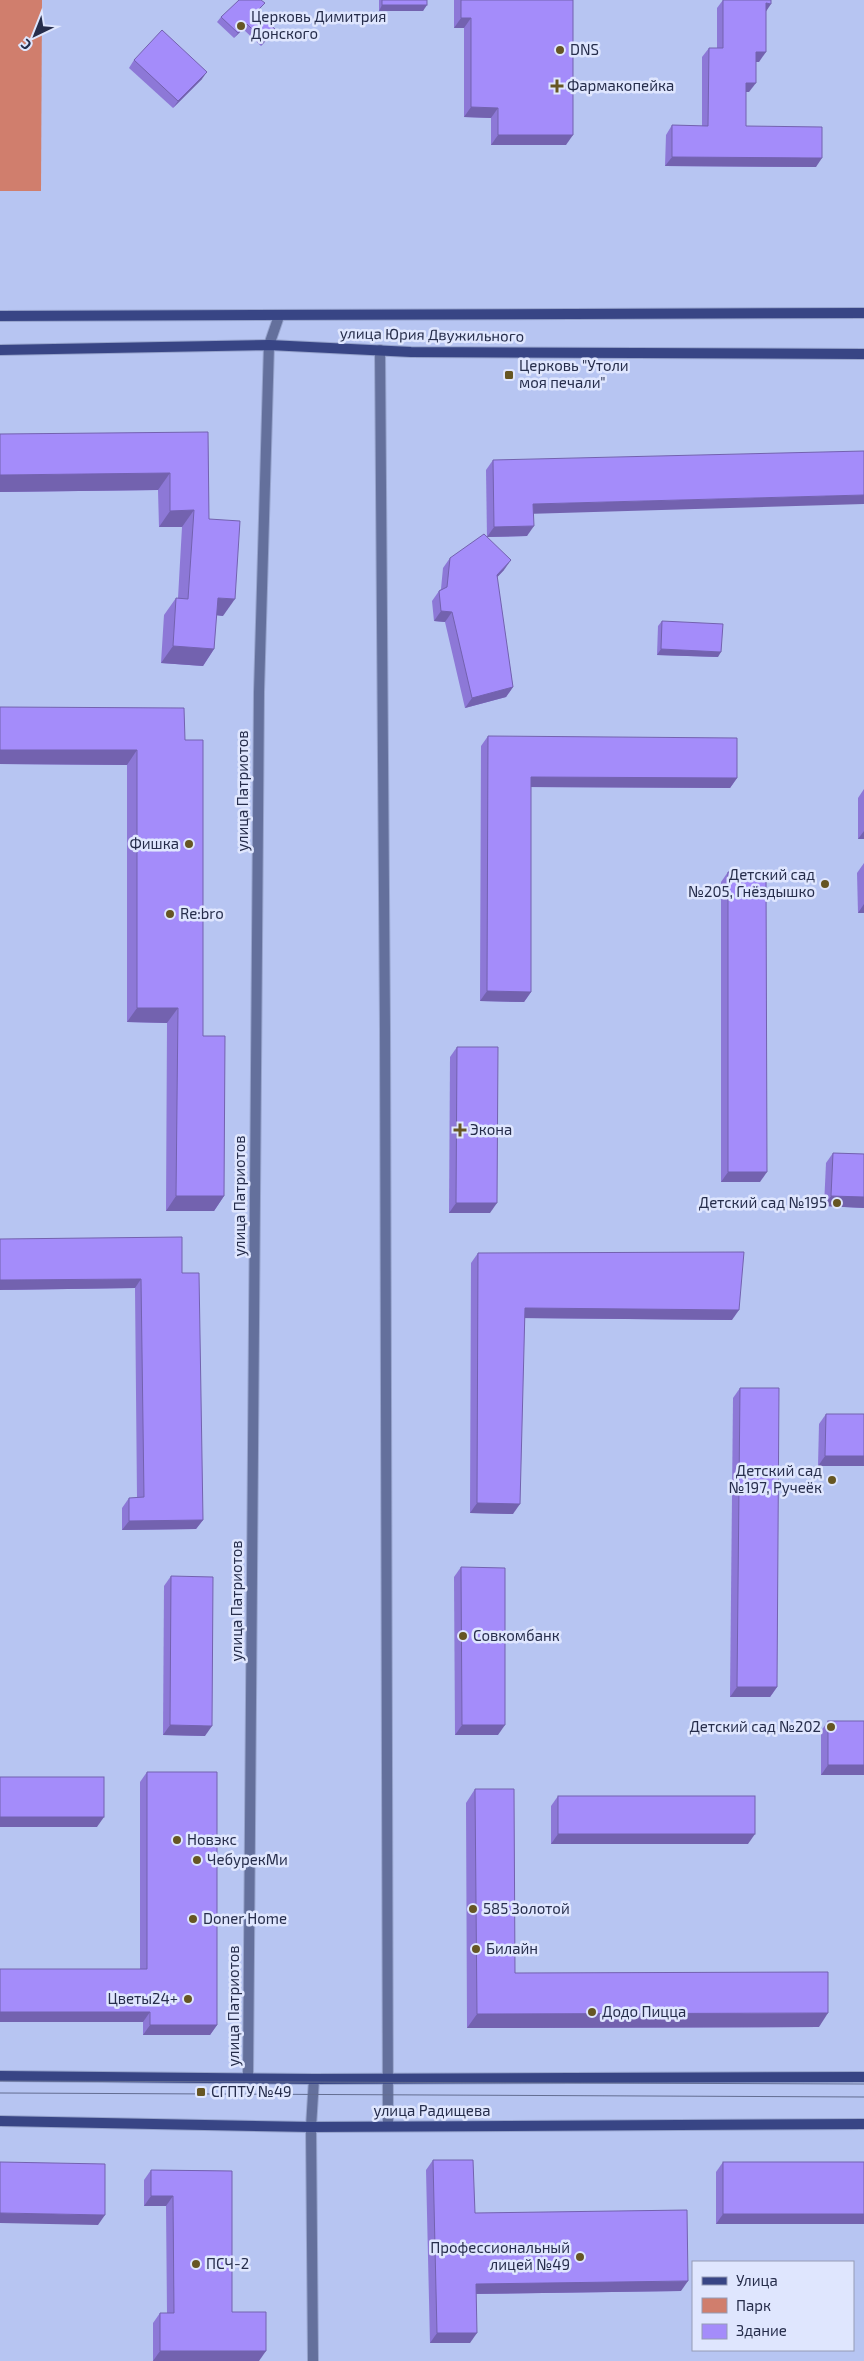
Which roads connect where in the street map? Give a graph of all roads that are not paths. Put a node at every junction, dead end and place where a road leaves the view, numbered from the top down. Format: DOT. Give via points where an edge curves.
graph roads {
  1 [pos="864,313"];
  2 [pos="0,316"];
  3 [pos="279,316"];
  4 [pos="269,345"];
  5 [pos="0,350"];
  6 [pos="380,350"];
  7 [pos="864,354"];
  8 [pos="0,2076"];
  9 [pos="248,2078"];
  10 [pos="388,2078"];
  11 [pos="864,2078"];
  12 [pos="314,2079"];
  13 [pos="0,2121"];
  14 [pos="864,2124"];
  15 [pos="388,2126"];
  16 [pos="311,2127"];
  17 [pos="313,2361"];
  1 -- 3 [label="street, улица Юрия Двужильного"];
  2 -- 3 [label="street, улица Юрия Двужильного"];
  3 -- 4 [label="street, улица Патриотов"];
  4 -- 5 [label="street, улица Юрия Двужильного"];
  4 -- 6 [label="street, улица Юрия Двужильного"];
  4 -- 9 [label="street, улица Патриотов" via="259,692"];
  6 -- 7 [label="street, улица Юрия Двужильного"];
  6 -- 10 [label="street"];
  8 -- 9 [label="street"];
  9 -- 12 [label="street"];
  10 -- 11 [label="street"];
  10 -- 12 [label="street"];
  10 -- 15 [label="street"];
  12 -- 16 [label="street"];
  13 -- 16 [label="street, улица Радищева"];
  14 -- 15 [label="street, улица Радищева"];
  15 -- 16 [label="street, улица Радищева"];
  16 -- 17 [label="street"];
}
